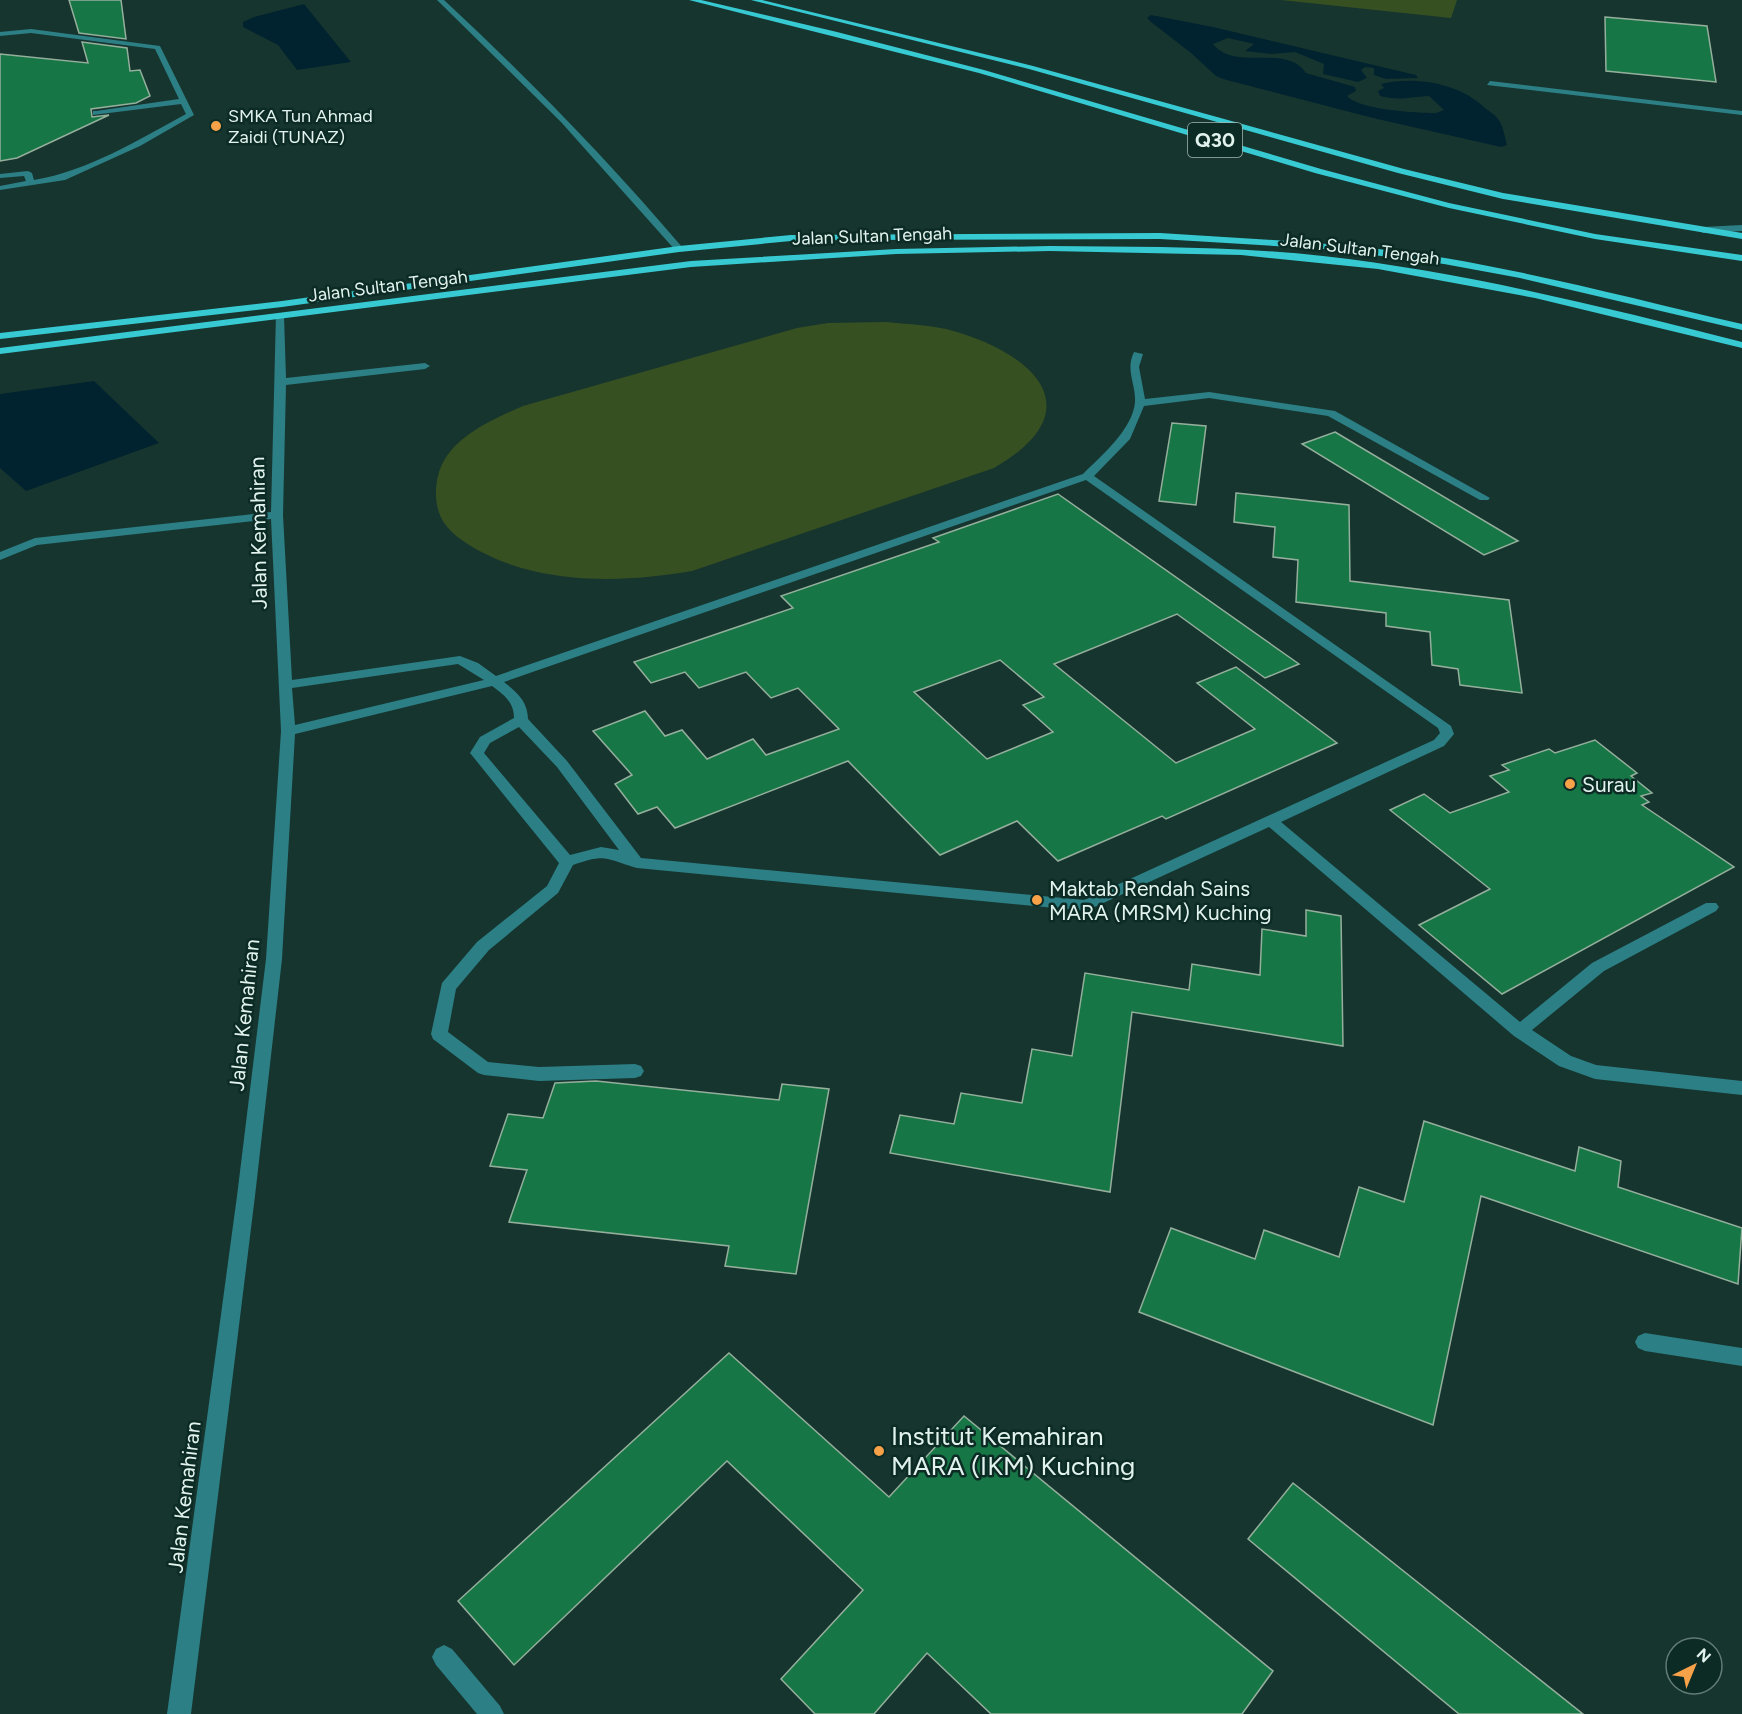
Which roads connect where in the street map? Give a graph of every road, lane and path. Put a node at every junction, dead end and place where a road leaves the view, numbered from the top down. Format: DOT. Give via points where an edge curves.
graph roads {
  1 [pos="440,0"];
  2 [pos="692,0"];
  3 [pos="754,0"];
  4 [pos="1,31"];
  5 [pos="1490,83"];
  6 [pos="183,101"];
  7 [pos="96,113"];
  8 [pos="1742,113"];
  9 [pos="0,176"];
  10 [pos="30,183"];
  11 [pos="0,188"];
  12 [pos="1742,228"];
  13 [pos="1703,230"];
  14 [pos="1742,236"];
  15 [pos="679,249"];
  16 [pos="1742,258"];
  17 [pos="279,316"];
  18 [pos="1742,327"];
  19 [pos="0,336"];
  20 [pos="1742,345"];
  21 [pos="0,351"];
  22 [pos="1138,354"];
  23 [pos="425,366"];
  24 [pos="281,382"];
  25 [pos="1140,403"];
  26 [pos="1087,476"];
  27 [pos="1484,498"];
  28 [pos="277,515"];
  29 [pos="0,556"];
  30 [pos="492,682"];
  31 [pos="286,685"];
  32 [pos="521,720"];
  33 [pos="288,731"];
  34 [pos="1271,821"];
  35 [pos="567,862"];
  36 [pos="637,863"];
  37 [pos="1711,907"];
  38 [pos="1520,1031"];
  39 [pos="635,1071"];
  40 [pos="1742,1088"];
  41 [pos="1645,1342"];
  42 [pos="1742,1357"];
  43 [pos="444,1657"];
  44 [pos="179,1714"];
  45 [pos="492,1714"];
  1 -- 15 [label="street" via="510,64 614,171"];
  2 -- 16 [label="main road, Q30" via="838,34 1073,97 1352,181 1453,207"];
  3 -- 13 [label="main road, Q30" via="1031,67 1412,174 1503,195"];
  4 -- 6 [label="street" via="31,31 158,47"];
  5 -- 8 [label="street"];
  6 -- 7 [label="street"];
  6 -- 10 [label="street" via="190,115 137,144 62,178"];
  9 -- 10 [label="street" via="28,173"];
  10 -- 11 [label="street"];
  12 -- 13 [label="street"];
  13 -- 14 [label="main road, Q30"];
  15 -- 18 [label="main road, Jalan Sultan Tengah" via="836,237 1160,236 1247,240 1444,261"];
  15 -- 19 [label="main road, Jalan Sultan Tengah" via="282,304"];
  17 -- 20 [label="main road, Jalan Sultan Tengah" via="799,254 1033,248 1160,250 1291,256 1430,274 1554,299"];
  17 -- 21 [label="main road, Jalan Sultan Tengah"];
  17 -- 24 [label="street, Jalan Kemahiran"];
  22 -- 25 [label="street" via="1134,367"];
  23 -- 24 [label="street"];
  24 -- 28 [label="street, Jalan Kemahiran"];
  25 -- 26 [label="street" via="1126,436"];
  25 -- 27 [label="street" via="1209,395 1331,413"];
  26 -- 30 [label="street"];
  26 -- 34 [label="street" via="1444,726 1447,734 1439,743"];
  28 -- 29 [label="street" via="35,542"];
  28 -- 31 [label="street, Jalan Kemahiran"];
  30 -- 31 [label="street" via="459,660"];
  30 -- 32 [label="street" via="511,694 521,709"];
  30 -- 33 [label="street"];
  31 -- 33 [label="street, Jalan Kemahiran"];
  32 -- 35 [label="street" via="485,740 477,753"];
  32 -- 36 [label="street" via="562,764"];
  33 -- 44 [label="street, Jalan Kemahiran" via="274,959"];
  34 -- 36 [label="street" via="1086,906"];
  34 -- 38 [label="street"];
  35 -- 36 [label="street" via="595,851 611,851"];
  35 -- 39 [label="street" via="553,889 483,946 448,987 439,1034 484,1068 539,1074"];
  37 -- 38 [label="street" via="1598,967"];
  38 -- 40 [label="street" via="1565,1061 1595,1072"];
  41 -- 42 [label="street"];
  43 -- 45 [label="street"];
}
